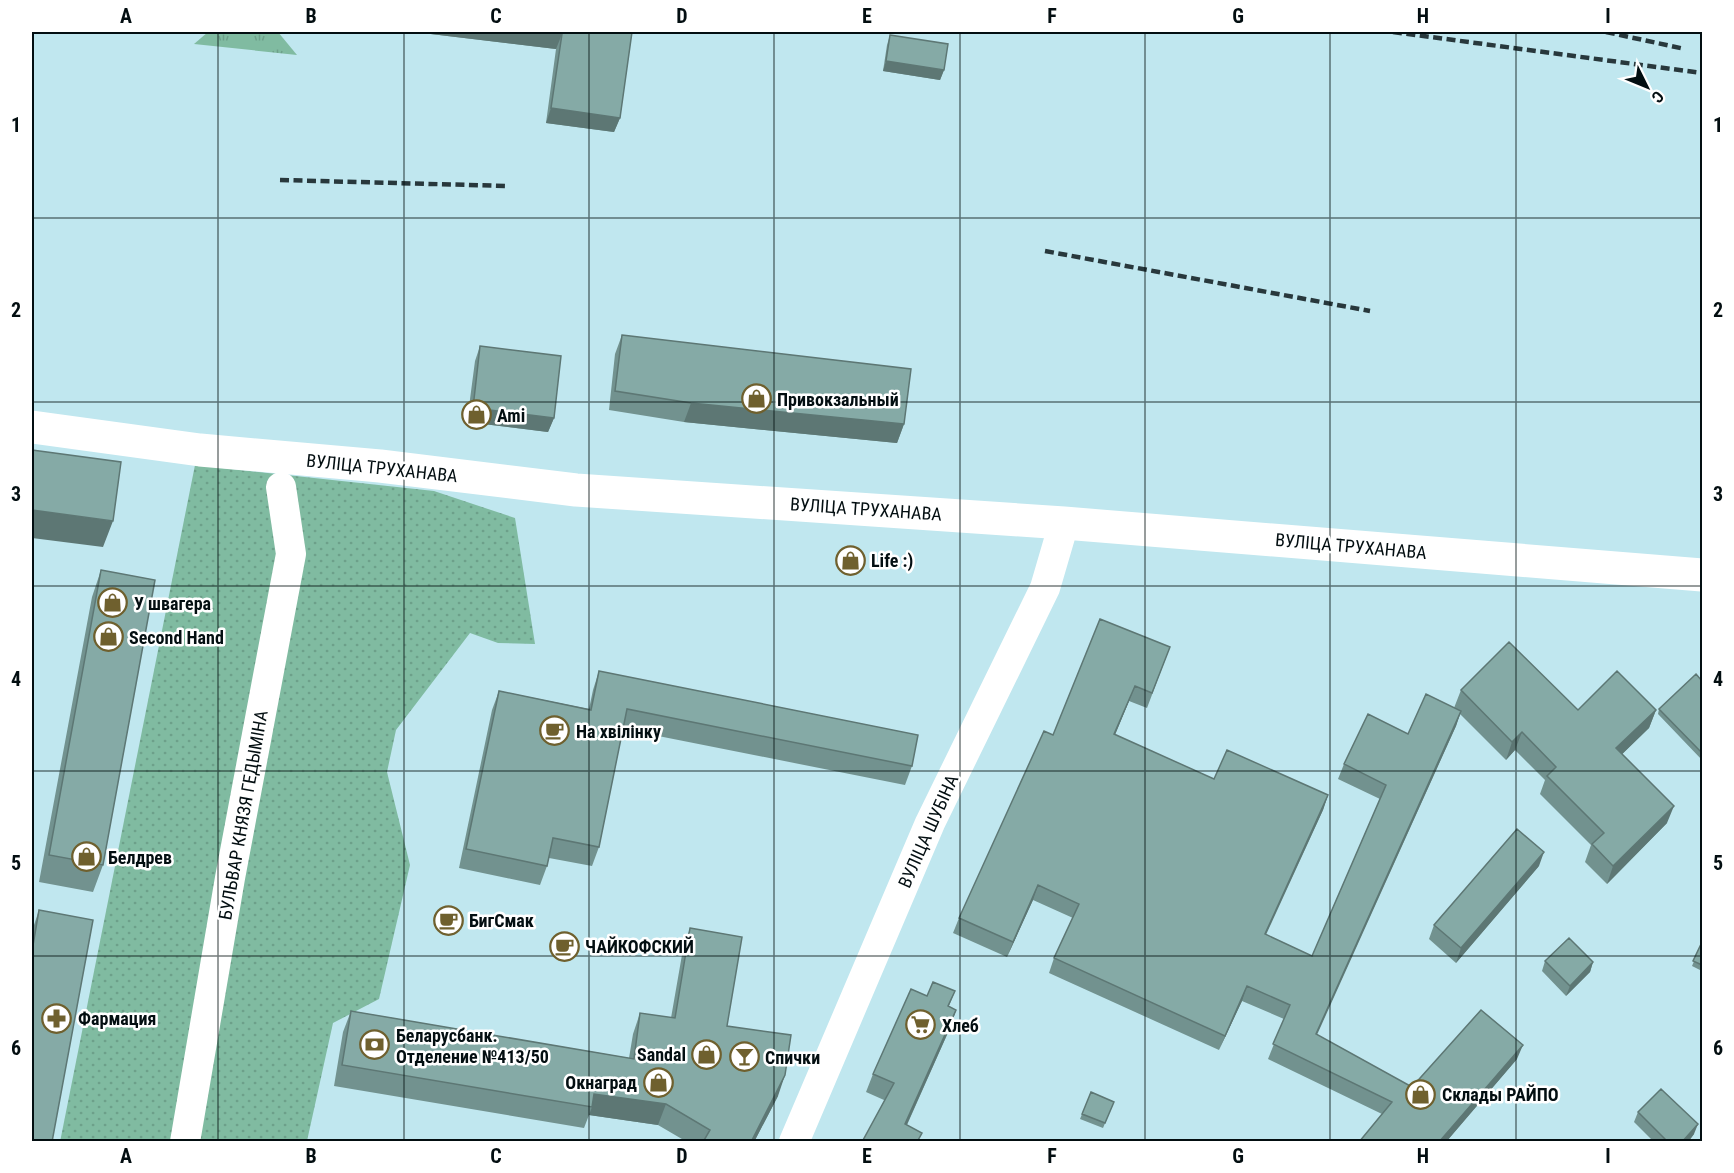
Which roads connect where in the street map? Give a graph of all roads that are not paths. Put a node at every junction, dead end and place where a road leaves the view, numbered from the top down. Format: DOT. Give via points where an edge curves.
graph roads {
  1 [pos="32,427"];
  2 [pos="281,487"];
  3 [pos="1064,523"];
  4 [pos="1702,575"];
  5 [pos="185,1142"];
  6 [pos="794,1142"];
  1 -- 3 [label="main road, ВУЛІЦА ТРУХАНАВА" via="200,450 576,489"];
  2 -- 5 [label="street, БУЛЬВАР КНЯЗЯ ГЕДЫМІНА" via="291,554"];
  3 -- 4 [label="main road, ВУЛІЦА ТРУХАНАВА"];
  3 -- 6 [label="street, ВУЛІЦА ШУБІНА" via="1045,588 930,823"];
}
